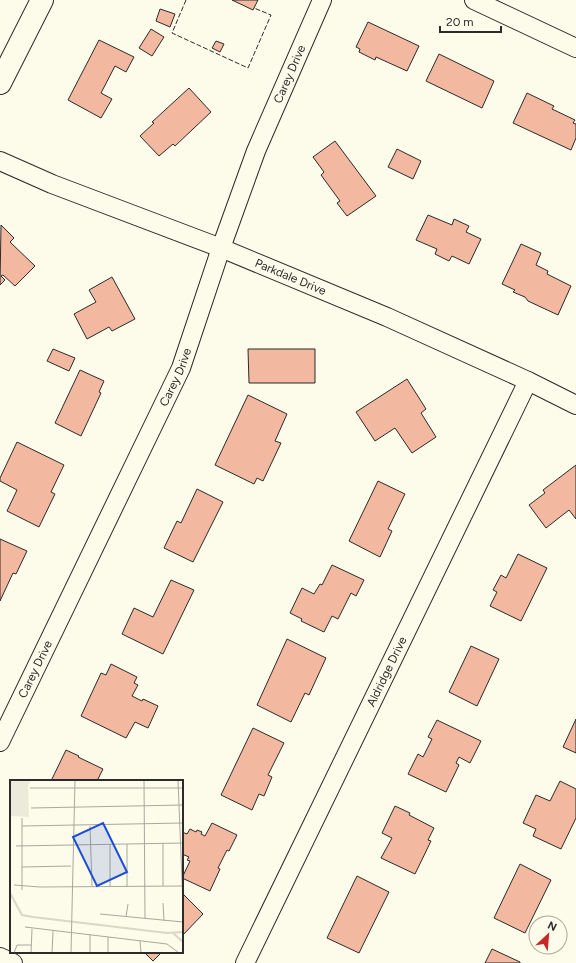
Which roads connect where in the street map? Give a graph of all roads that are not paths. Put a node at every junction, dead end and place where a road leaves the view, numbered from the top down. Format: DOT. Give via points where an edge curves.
graph roads {
  1 [pos="42,0"];
  2 [pos="322,0"];
  3 [pos="474,0"];
  4 [pos="576,48"];
  5 [pos="0,83"];
  6 [pos="0,161"];
  7 [pos="221,248"];
  8 [pos="528,381"];
  9 [pos="576,404"];
  10 [pos="0,742"];
  11 [pos="0,957"];
  12 [pos="12,963"];
  13 [pos="245,963"];
  1 -- 5 [label="street"];
  2 -- 7 [label="street, Carey Drive" via="256,151"];
  3 -- 4 [label="street"];
  6 -- 7 [label="street, Parkdale Drive" via="52,184"];
  7 -- 8 [label="street, Parkdale Drive" via="387,317"];
  7 -- 10 [label="street, Carey Drive" via="181,368"];
  8 -- 9 [label="street, Parkdale Drive"];
  8 -- 13 [label="street, Aldridge Drive"];
  11 -- 12 [label="street"];
}
